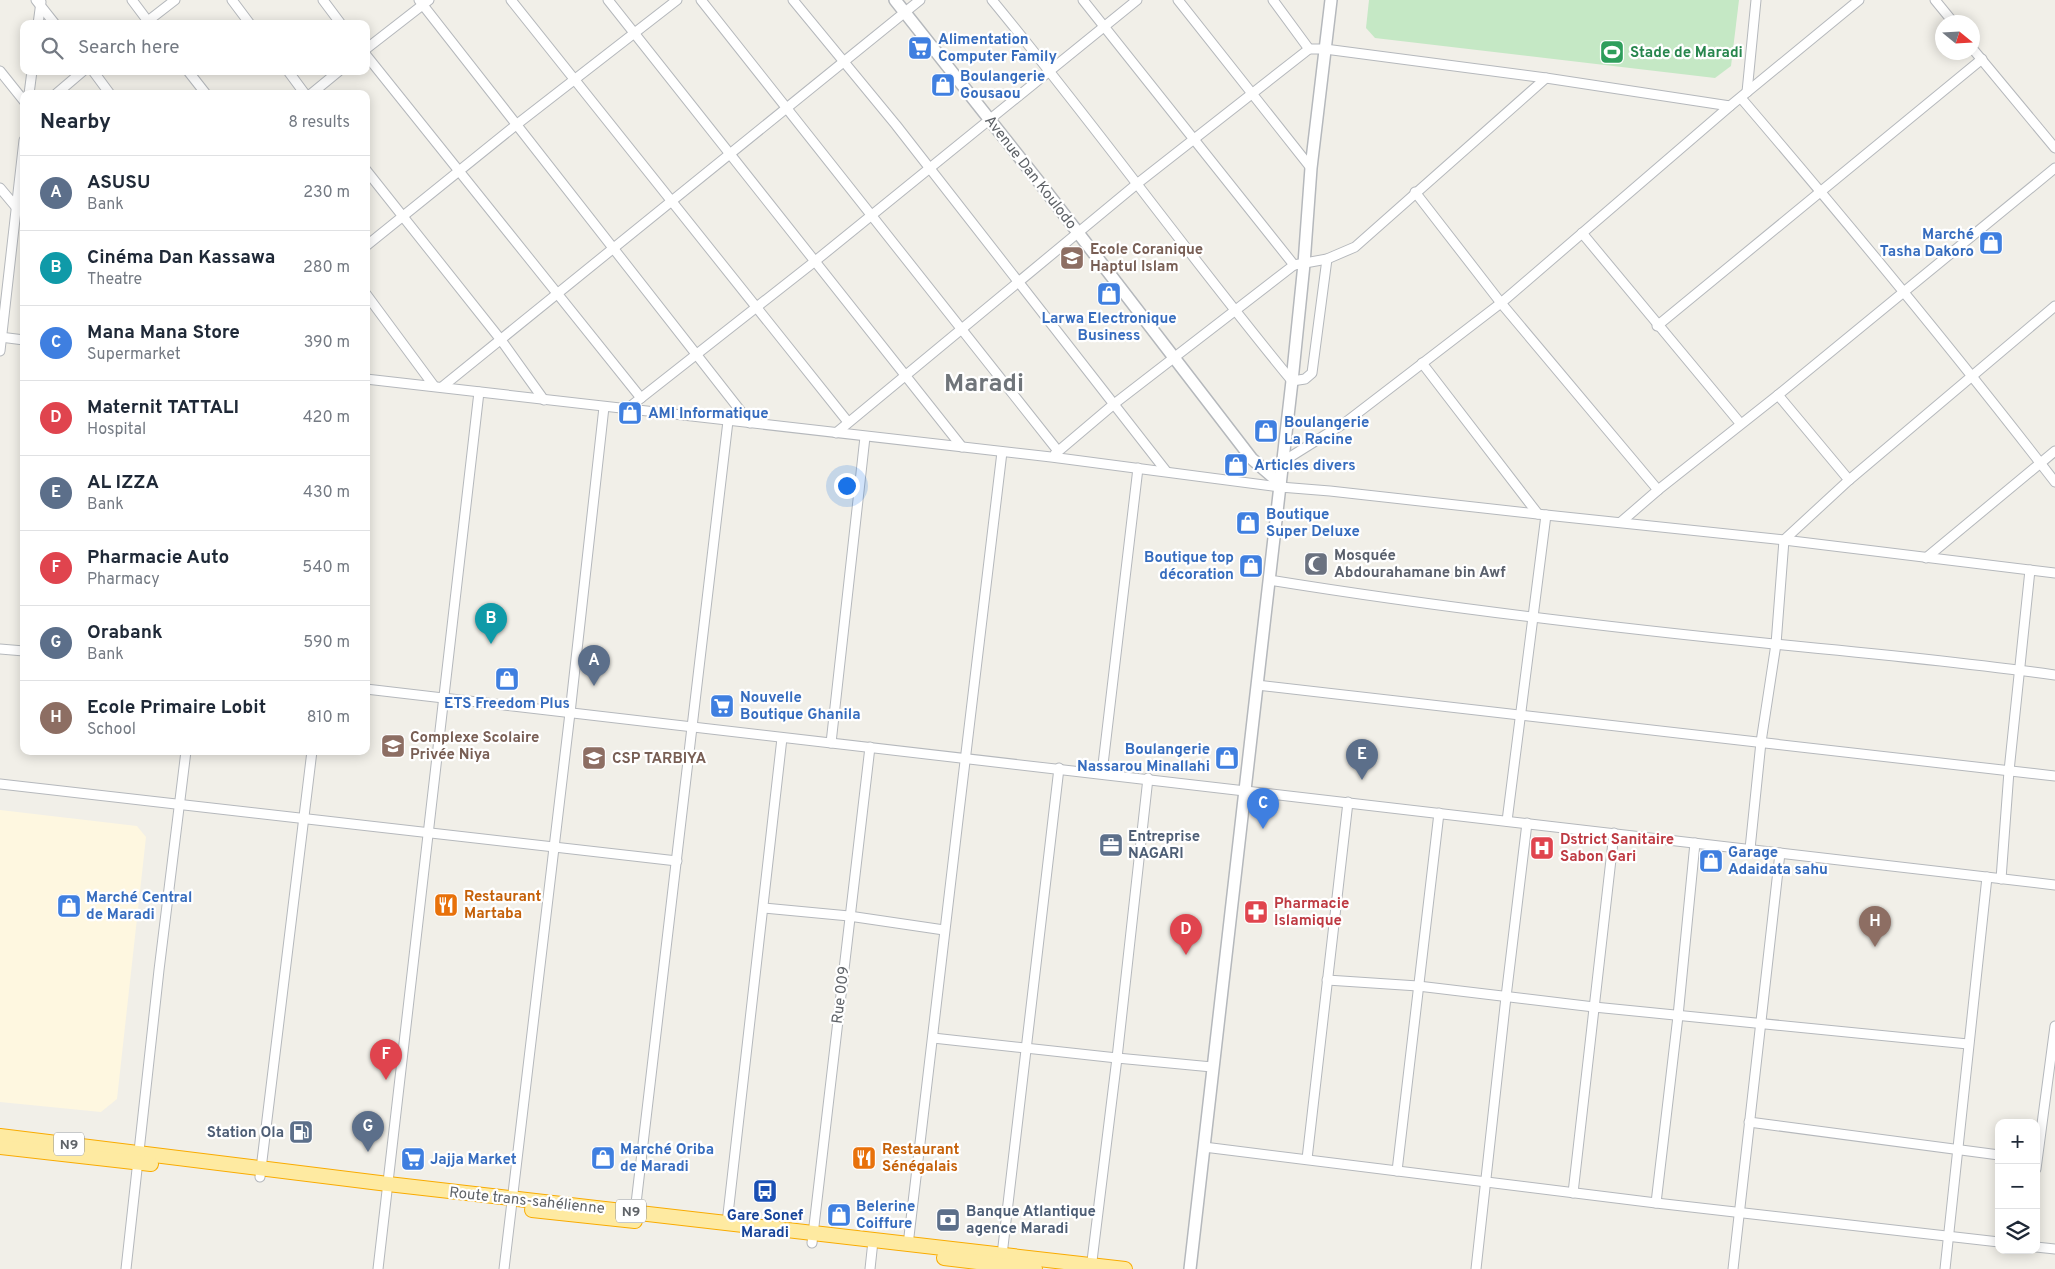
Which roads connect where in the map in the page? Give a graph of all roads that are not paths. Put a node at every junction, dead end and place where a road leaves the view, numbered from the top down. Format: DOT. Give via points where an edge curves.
graph roads {
  1 [pos="132,0"];
  2 [pos="175,0"];
  3 [pos="232,0"];
  4 [pos="322,0"];
  5 [pos="511,0"];
  6 [pos="608,0"];
  7 [pos="677,0"];
  8 [pos="700,0"];
  9 [pos="794,0"];
  10 [pos="894,0"];
  11 [pos="920,0"];
  12 [pos="992,0"];
  13 [pos="1083,0"];
  14 [pos="1137,0"];
  15 [pos="1178,0"];
  16 [pos="1273,0"];
  17 [pos="1331,0"];
  18 [pos="1756,0"];
  19 [pos="1859,0"];
  20 [pos="1935,0"];
  21 [pos="39,2"];
  22 [pos="424,2"];
  23 [pos="905,12"];
  24 [pos="1947,15"];
  25 [pos="38,20"];
  26 [pos="52,20"];
  27 [pos="146,20"];
  28 [pos="152,20"];
  29 [pos="247,20"];
  30 [pos="338,20"];
  31 [pos="1104,26"];
  32 [pos="634,34"];
  33 [pos="370,46"];
  34 [pos="1309,49"];
  35 [pos="1325,49"];
  36 [pos="1982,59"];
  37 [pos="370,60"];
  38 [pos="844,61"];
  39 [pos="0,71"];
  40 [pos="1049,72"];
  41 [pos="31,75"];
  42 [pos="79,75"];
  43 [pos="95,75"];
  44 [pos="191,75"];
  45 [pos="291,75"];
  46 [pos="334,75"];
  47 [pos="1546,78"];
  48 [pos="574,80"];
  49 [pos="30,90"];
  50 [pos="61,90"];
  51 [pos="107,90"];
  52 [pos="203,90"];
  53 [pos="302,90"];
  54 [pos="316,90"];
  55 [pos="1252,94"];
  56 [pos="1744,95"];
  57 [pos="20,96"];
  58 [pos="1730,106"];
  59 [pos="787,108"];
  60 [pos="990,120"];
  61 [pos="516,125"];
  62 [pos="1194,139"];
  63 [pos="2055,148"];
  64 [pos="731,155"];
  65 [pos="929,167"];
  66 [pos="1311,168"];
  67 [pos="2055,168"];
  68 [pos="460,170"];
  69 [pos="20,174"];
  70 [pos="370,175"];
  71 [pos="1138,183"];
  72 [pos="0,188"];
  73 [pos="1415,192"];
  74 [pos="1821,192"];
  75 [pos="672,201"];
  76 [pos="16,207"];
  77 [pos="872,216"];
  78 [pos="404,217"];
  79 [pos="1078,232"];
  80 [pos="1582,233"];
  81 [pos="370,243"];
  82 [pos="613,247"];
  83 [pos="1327,259"];
  84 [pos="814,262"];
  85 [pos="1299,264"];
  86 [pos="1018,280"];
  87 [pos="1904,292"];
  88 [pos="557,294"];
  89 [pos="370,299"];
  90 [pos="1501,303"];
  91 [pos="2055,306"];
  92 [pos="757,308"];
  93 [pos="1234,311"];
  94 [pos="1657,326"];
  95 [pos="962,329"];
  96 [pos="1,337"];
  97 [pos="20,339"];
  98 [pos="500,340"];
  99 [pos="0,351"];
  100 [pos="697,355"];
  101 [pos="1175,357"];
  102 [pos="1422,363"];
  103 [pos="1972,376"];
  104 [pos="905,377"];
  105 [pos="370,379"];
  106 [pos="1292,381"];
  107 [pos="438,387"];
  108 [pos="479,392"];
  109 [pos="1778,395"];
  110 [pos="641,398"];
  111 [pos="544,400"];
  112 [pos="1114,404"];
  113 [pos="604,407"];
  114 [pos="627,409"];
  115 [pos="728,421"];
  116 [pos="848,422"];
  117 [pos="750,423"];
  118 [pos="1740,423"];
  119 [pos="836,433"];
  120 [pos="865,437"];
  121 [pos="962,447"];
  122 [pos="1002,452"];
  123 [pos="2055,452"];
  124 [pos="1054,454"];
  125 [pos="1282,462"];
  126 [pos="2041,463"];
  127 [pos="1138,468"];
  128 [pos="1166,471"];
  129 [pos="1849,480"];
  130 [pos="2055,482"];
  131 [pos="1280,485"];
  132 [pos="1658,490"];
  133 [pos="1542,515"];
  134 [pos="1622,522"];
  135 [pos="1784,540"];
  136 [pos="1926,558"];
  137 [pos="2030,570"];
  138 [pos="2055,573"];
  139 [pos="1269,580"];
  140 [pos="1534,618"];
  141 [pos="1776,644"];
  142 [pos="0,649"];
  143 [pos="20,651"];
  144 [pos="2019,670"];
  145 [pos="2055,675"];
  146 [pos="1257,685"];
  147 [pos="370,689"];
  148 [pos="443,698"];
  149 [pos="570,713"];
  150 [pos="1521,714"];
  151 [pos="693,726"];
  152 [pos="782,738"];
  153 [pos="1761,742"];
  154 [pos="830,743"];
  155 [pos="870,747"];
  156 [pos="185,755"];
  157 [pos="312,755"];
  158 [pos="965,757"];
  159 [pos="1059,768"];
  160 [pos="2009,771"];
  161 [pos="1102,773"];
  162 [pos="2055,776"];
  163 [pos="1148,778"];
  164 [pos="0,784"];
  165 [pos="1245,790"];
  166 [pos="1348,802"];
  167 [pos="179,804"];
  168 [pos="1440,813"];
  169 [pos="304,818"];
  170 [pos="1507,820"];
  171 [pos="1527,823"];
  172 [pos="428,833"];
  173 [pos="1614,833"];
  174 [pos="1695,843"];
  175 [pos="553,847"];
  176 [pos="1750,849"];
  177 [pos="1780,853"];
  178 [pos="677,861"];
  179 [pos="1987,877"];
  180 [pos="2001,879"];
  181 [pos="2055,885"];
  182 [pos="764,908"];
  183 [pos="849,916"];
  184 [pos="944,930"];
  185 [pos="1327,980"];
  186 [pos="1418,986"];
  187 [pos="1506,997"];
  188 [pos="1594,1007"];
  189 [pos="1678,1016"];
  190 [pos="1760,1023"];
  191 [pos="2055,1026"];
  192 [pos="933,1038"];
  193 [pos="1968,1044"];
  194 [pos="1026,1048"];
  195 [pos="2053,1056"];
  196 [pos="1117,1058"];
  197 [pos="1212,1067"];
  198 [pos="1749,1122"];
  199 [pos="0,1136"];
  200 [pos="2040,1143"];
  201 [pos="0,1147"];
  202 [pos="1204,1147"];
  203 [pos="1958,1150"];
  204 [pos="1995,1155"];
  205 [pos="141,1159"];
  206 [pos="1307,1159"];
  207 [pos="1397,1171"];
  208 [pos="261,1172"];
  209 [pos="1486,1182"];
  210 [pos="387,1189"];
  211 [pos="1572,1193"];
  212 [pos="511,1203"];
  213 [pos="1656,1203"];
  214 [pos="635,1212"];
  215 [pos="1739,1212"];
  216 [pos="727,1224"];
  217 [pos="1948,1235"];
  218 [pos="812,1238"];
  219 [pos="1995,1241"];
  220 [pos="908,1245"];
  221 [pos="873,1246"];
  222 [pos="2040,1247"];
  223 [pos="2055,1249"];
  224 [pos="1002,1255"];
  225 [pos="1091,1267"];
  226 [pos="126,1269"];
  227 [pos="378,1269"];
  228 [pos="504,1269"];
  229 [pos="870,1269"];
  230 [pos="1035,1269"];
  231 [pos="1125,1269"];
  232 [pos="1190,1269"];
  233 [pos="1476,1269"];
  234 [pos="1733,1269"];
  235 [pos="1945,1269"];
  1 -- 27 [label="street"];
  2 -- 28 [label="street"];
  3 -- 29 [label="street"];
  4 -- 30 [label="street"];
  5 -- 48 [label="street"];
  6 -- 32 [label="street"];
  7 -- 32 [label="street"];
  8 -- 59 [label="street"];
  9 -- 38 [label="street"];
  10 -- 23 [label="street, Avenue Dan Koulodo"];
  11 -- 23 [label="street"];
  12 -- 40 [label="street"];
  13 -- 31 [label="street"];
  14 -- 31 [label="street"];
  15 -- 55 [label="street"];
  16 -- 34 [label="street"];
  17 -- 35 [label="street"];
  18 -- 56 [label="street"];
  19 -- 56 [label="street"];
  20 -- 24 [label="street"];
  21 -- 25 [label="street"];
  21 -- 26 [label="street"];
  22 -- 33 [label="street"];
  22 -- 61 [label="street"];
  23 -- 38 [label="street"];
  23 -- 60 [label="street, Avenue Dan Koulodo"];
  31 -- 40 [label="street"];
  31 -- 62 [label="street"];
  32 -- 48 [label="street"];
  32 -- 64 [label="street"];
  34 -- 35 [label="street"];
  34 -- 55 [label="street"];
  35 -- 47 [label="street"];
  35 -- 66 [label="street"];
  36 -- 63 [label="street"];
  36 -- 74 [label="street"];
  37 -- 68 [label="street"];
  38 -- 59 [label="street"];
  38 -- 65 [label="street"];
  39 -- 57 [label="street"];
  40 -- 60 [label="street"];
  40 -- 71 [label="street"];
  41 -- 49 [label="street"];
  42 -- 50 [label="street"];
  43 -- 51 [label="street"];
  44 -- 52 [label="street"];
  45 -- 53 [label="street"];
  46 -- 54 [label="street"];
  47 -- 58 [label="street"];
  47 -- 73 [label="street"];
  48 -- 61 [label="street"];
  48 -- 75 [label="street"];
  55 -- 62 [label="street"];
  55 -- 66 [label="street"];
  56 -- 58 [label="street"];
  56 -- 74 [label="street"];
  58 -- 80 [label="street"];
  59 -- 64 [label="street"];
  59 -- 77 [label="street"];
  60 -- 65 [label="street"];
  60 -- 79 [label="street, Avenue Dan Koulodo"];
  61 -- 68 [label="street"];
  61 -- 82 [label="street"];
  62 -- 71 [label="street"];
  62 -- 85 [label="street"];
  64 -- 75 [label="street"];
  64 -- 84 [label="street"];
  65 -- 77 [label="street"];
  65 -- 86 [label="street"];
  66 -- 85 [label="street"];
  67 -- 87 [label="street"];
  68 -- 78 [label="street"];
  68 -- 88 [label="street"];
  69 -- 76 [label="street"];
  70 -- 78 [label="street"];
  71 -- 79 [label="street"];
  71 -- 93 [label="street"];
  72 -- 76 [label="street"];
  73 -- 83 [label="street" via="1355,247"];
  73 -- 90 [label="street"];
  74 -- 87 [label="street"];
  74 -- 94 [label="street"];
  75 -- 82 [label="street"];
  75 -- 92 [label="street"];
  76 -- 96 [label="street"];
  77 -- 84 [label="street"];
  77 -- 95 [label="street"];
  78 -- 81 [label="street"];
  78 -- 98 [label="street"];
  79 -- 86 [label="street"];
  79 -- 101 [label="street, Avenue Dan Koulodo"];
  80 -- 90 [label="street"];
  80 -- 94 [label="street"];
  82 -- 88 [label="street"];
  82 -- 100 [label="street"];
  83 -- 85 [label="street"];
  83 -- 106 [label="street" via="1312,373 1305,379"];
  84 -- 92 [label="street"];
  84 -- 104 [label="street"];
  85 -- 93 [label="street"];
  85 -- 106 [label="street"];
  86 -- 95 [label="street"];
  86 -- 112 [label="street"];
  87 -- 103 [label="street"];
  87 -- 109 [label="street"];
  88 -- 98 [label="street"];
  88 -- 110 [label="street"];
  89 -- 107 [label="street"];
  90 -- 102 [label="street"];
  90 -- 132 [label="street"];
  91 -- 103 [label="street"];
  92 -- 100 [label="street"];
  92 -- 116 [label="street"];
  93 -- 101 [label="street"];
  93 -- 106 [label="street"];
  94 -- 118 [label="street"];
  95 -- 104 [label="street"];
  95 -- 124 [label="street"];
  96 -- 97 [label="street"];
  96 -- 99 [label="street"];
  98 -- 107 [label="street"];
  98 -- 111 [label="street"];
  100 -- 110 [label="street"];
  100 -- 117 [label="street"];
  101 -- 112 [label="street"];
  101 -- 131 [label="street, Avenue Dan Koulodo" via="1252,459"];
  102 -- 125 [label="street" via="1346,422"];
  102 -- 133 [label="street"];
  103 -- 126 [label="street"];
  103 -- 129 [label="street"];
  104 -- 116 [label="street"];
  104 -- 121 [label="street"];
  105 -- 107 [label="street"];
  106 -- 125 [label="street"];
  107 -- 108 [label="street"];
  108 -- 111 [label="street"];
  108 -- 148 [label="street"];
  109 -- 118 [label="street"];
  109 -- 129 [label="street"];
  110 -- 114 [label="street"];
  111 -- 113 [label="street"];
  112 -- 124 [label="street"];
  112 -- 128 [label="street"];
  113 -- 114 [label="street"];
  113 -- 149 [label="street"];
  114 -- 115 [label="street"];
  115 -- 117 [label="street"];
  115 -- 151 [label="street"];
  116 -- 119 [label="street"];
  117 -- 119 [label="street"];
  118 -- 132 [label="street"];
  119 -- 120 [label="street"];
  120 -- 121 [label="street"];
  120 -- 154 [label="street"];
  121 -- 122 [label="street"];
  122 -- 124 [label="street"];
  122 -- 158 [label="street"];
  123 -- 126 [label="street"];
  124 -- 127 [label="street"];
  125 -- 131 [label="street"];
  126 -- 130 [label="street"];
  126 -- 136 [label="street"];
  127 -- 128 [label="street"];
  127 -- 161 [label="street"];
  128 -- 131 [label="street"];
  129 -- 135 [label="street"];
  131 -- 133 [label="street"];
  131 -- 139 [label="street"];
  132 -- 134 [label="street"];
  133 -- 134 [label="street"];
  133 -- 140 [label="street"];
  134 -- 135 [label="street"];
  135 -- 136 [label="street"];
  135 -- 141 [label="street"];
  136 -- 137 [label="street"];
  137 -- 138 [label="street"];
  137 -- 144 [label="street"];
  139 -- 140 [label="street"];
  139 -- 146 [label="street"];
  140 -- 141 [label="street"];
  140 -- 150 [label="street"];
  141 -- 144 [label="street"];
  141 -- 153 [label="street"];
  142 -- 143 [label="street"];
  144 -- 145 [label="street"];
  144 -- 160 [label="street"];
  146 -- 150 [label="street"];
  146 -- 165 [label="street"];
  147 -- 148 [label="street"];
  148 -- 149 [label="street"];
  148 -- 172 [label="street"];
  149 -- 151 [label="street"];
  149 -- 175 [label="street"];
  150 -- 153 [label="street"];
  150 -- 170 [label="street"];
  151 -- 152 [label="street"];
  151 -- 178 [label="street"];
  152 -- 154 [label="street"];
  152 -- 182 [label="street"];
  153 -- 160 [label="street"];
  153 -- 176 [label="street"];
  154 -- 155 [label="street"];
  155 -- 158 [label="street"];
  155 -- 183 [label="street, Rue 009"];
  156 -- 167 [label="street"];
  157 -- 169 [label="street"];
  158 -- 159 [label="street"];
  158 -- 184 [label="street"];
  159 -- 161 [label="street"];
  159 -- 194 [label="street"];
  160 -- 162 [label="street"];
  160 -- 180 [label="street"];
  161 -- 163 [label="street"];
  163 -- 165 [label="street"];
  163 -- 196 [label="street"];
  164 -- 167 [label="street"];
  165 -- 166 [label="street"];
  165 -- 197 [label="street"];
  166 -- 168 [label="street"];
  166 -- 185 [label="street"];
  167 -- 169 [label="street"];
  167 -- 205 [label="street"];
  168 -- 170 [label="street"];
  168 -- 186 [label="street"];
  169 -- 172 [label="street"];
  169 -- 208 [label="street"];
  170 -- 171 [label="street"];
  171 -- 173 [label="street"];
  171 -- 187 [label="street"];
  172 -- 175 [label="street"];
  172 -- 210 [label="street"];
  173 -- 174 [label="street"];
  173 -- 188 [label="street"];
  174 -- 176 [label="street"];
  174 -- 189 [label="street"];
  175 -- 178 [label="street"];
  175 -- 212 [label="street"];
  176 -- 177 [label="street"];
  177 -- 179 [label="street"];
  177 -- 190 [label="street"];
  178 -- 214 [label="street"];
  179 -- 180 [label="street"];
  179 -- 193 [label="street"];
  180 -- 181 [label="street"];
  182 -- 183 [label="street"];
  182 -- 216 [label="street"];
  183 -- 184 [label="street"];
  183 -- 218 [label="street, Rue 009"];
  184 -- 192 [label="street"];
  185 -- 186 [label="street"];
  185 -- 206 [label="street"];
  186 -- 187 [label="street"];
  186 -- 207 [label="street"];
  187 -- 188 [label="street"];
  187 -- 209 [label="street"];
  188 -- 189 [label="street"];
  188 -- 211 [label="street"];
  189 -- 190 [label="street"];
  189 -- 213 [label="street"];
  190 -- 193 [label="street"];
  190 -- 198 [label="street"];
  191 -- 195 [label="street"];
  192 -- 194 [label="street"];
  192 -- 220 [label="street"];
  193 -- 203 [label="street"];
  194 -- 196 [label="street"];
  194 -- 224 [label="street"];
  195 -- 200 [label="street"];
  196 -- 197 [label="street"];
  196 -- 225 [label="street"];
  197 -- 202 [label="street"];
  198 -- 203 [label="street"];
  198 -- 215 [label="street"];
  199 -- 205 [label="highway, N9"];
  201 -- 205 [label="highway, N9"];
  202 -- 206 [label="street"];
  202 -- 232 [label="street"];
  203 -- 204 [label="street"];
  203 -- 217 [label="street"];
  205 -- 208 [label="highway, Route trans-sahélienne / N9"];
  205 -- 226 [label="street"];
  206 -- 207 [label="street"];
  207 -- 209 [label="street"];
  208 -- 210 [label="highway, Route trans-sahélienne / N9"];
  209 -- 211 [label="street"];
  209 -- 233 [label="street"];
  210 -- 212 [label="highway, Route trans-sahélienne / N9"];
  210 -- 227 [label="street"];
  211 -- 213 [label="street"];
  212 -- 214 [label="highway, Route trans-sahélienne / N9"];
  212 -- 218 [label="highway, Route trans-sahélienne / N9" via="634,1221"];
  212 -- 228 [label="street"];
  213 -- 215 [label="street"];
  214 -- 216 [label="highway, Route trans-sahélienne / N9"];
  215 -- 217 [label="street"];
  215 -- 234 [label="street"];
  216 -- 218 [label="highway, Route trans-sahélienne / N9"];
  217 -- 219 [label="street"];
  217 -- 235 [label="street"];
  218 -- 221 [label="highway, Route trans-sahélienne / N9"];
  220 -- 221 [label="highway, Route trans-sahélienne / N9"];
  220 -- 224 [label="highway, Route trans-sahélienne / N9"];
  221 -- 229 [label="street"];
  221 -- 230 [label="highway, Route trans-sahélienne / N9"];
  222 -- 223 [label="street"];
  224 -- 225 [label="highway, Route trans-sahélienne / N9"];
  225 -- 231 [label="highway, Route trans-sahélienne / N9"];
}
